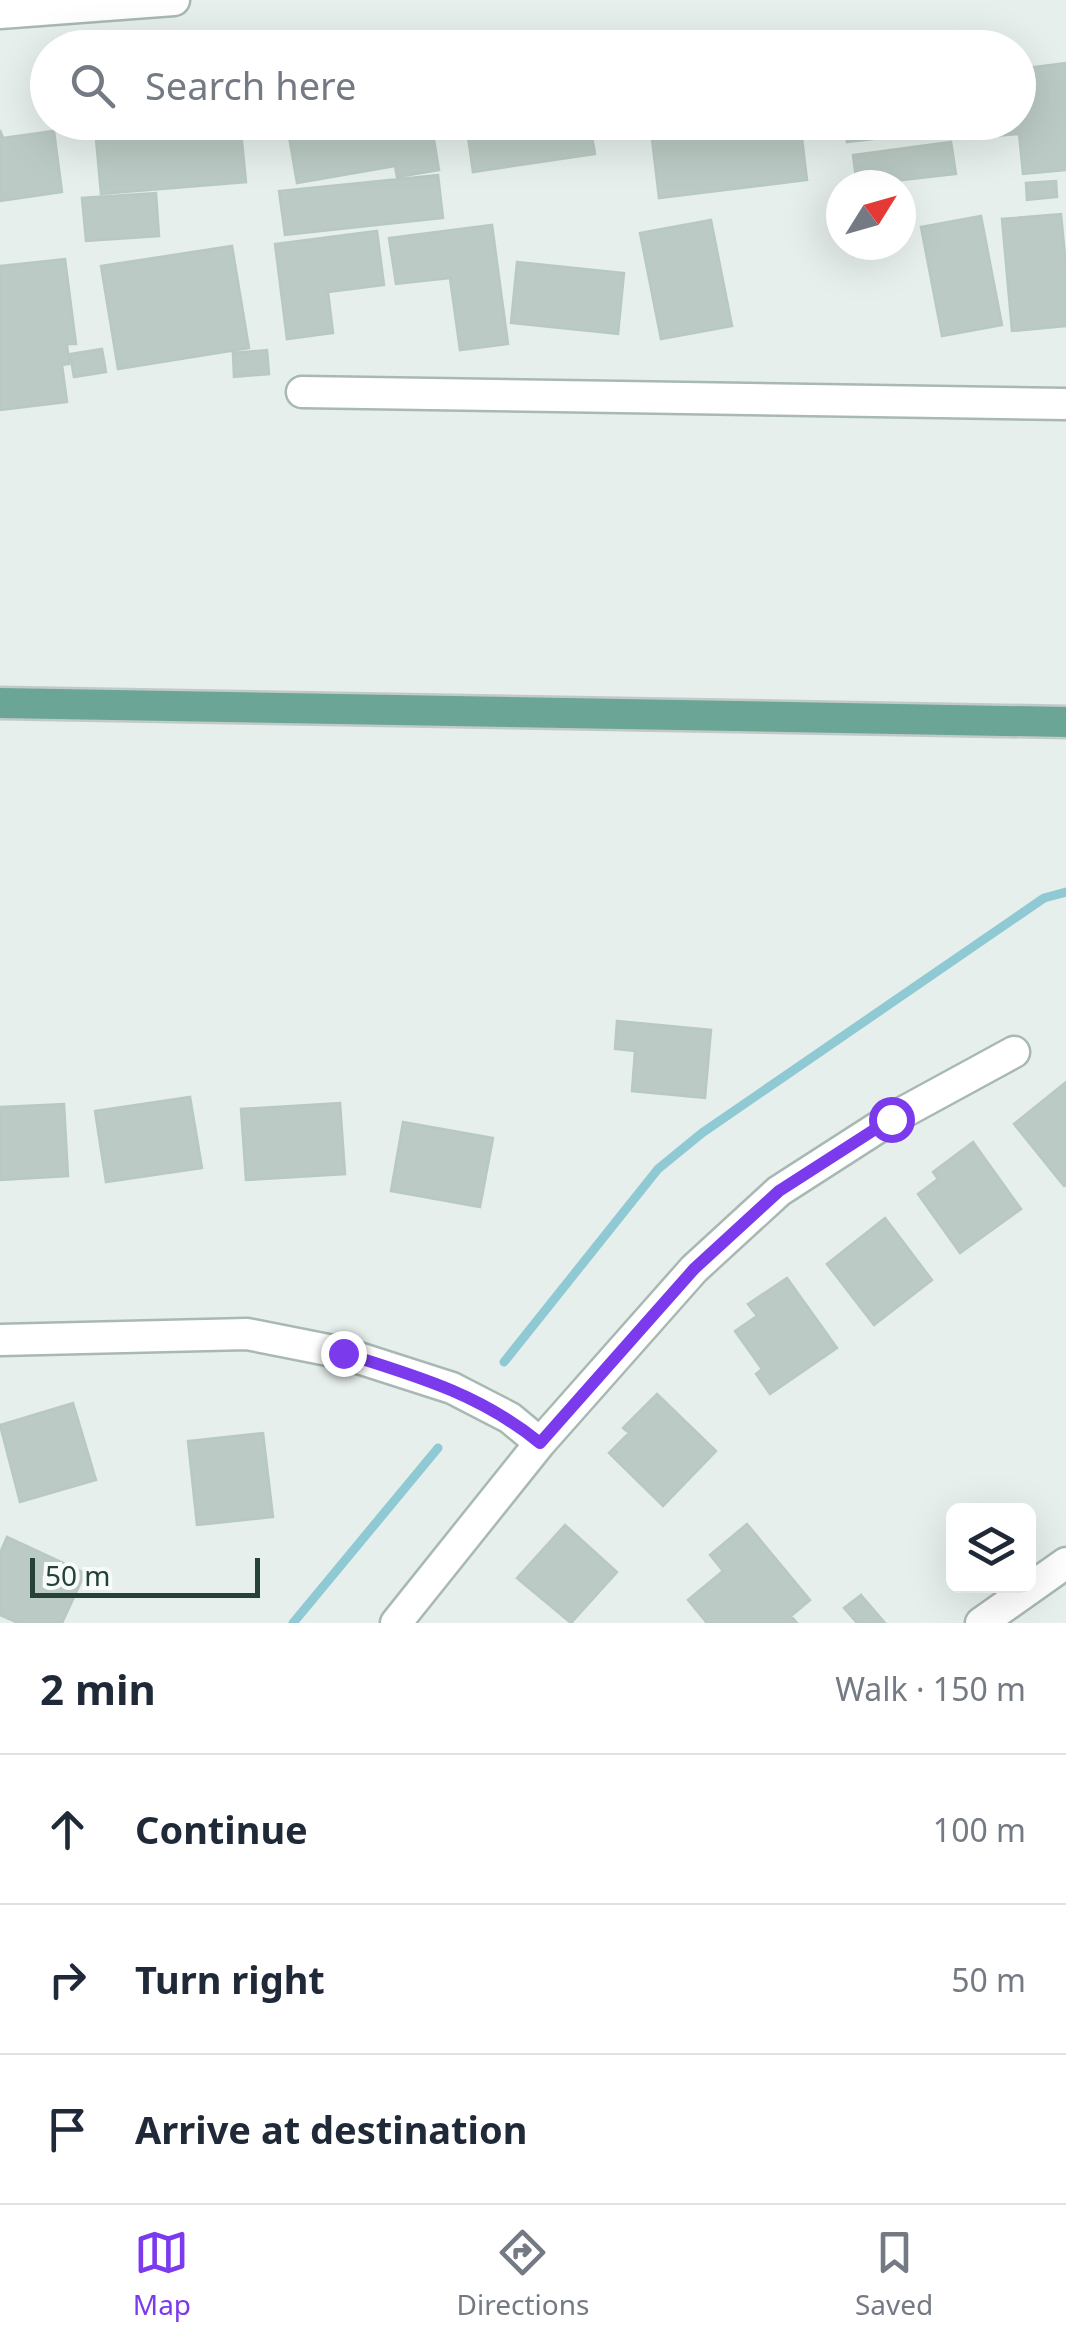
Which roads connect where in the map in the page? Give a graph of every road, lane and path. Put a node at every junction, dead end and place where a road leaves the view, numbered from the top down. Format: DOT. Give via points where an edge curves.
graph roads {
  1 [pos="174,0"];
  2 [pos="4,8"];
  3 [pos="302,392"];
  4 [pos="1066,404"];
  5 [pos="0,703"];
  6 [pos="1066,722"];
  7 [pos="1014,1052"];
  8 [pos="0,1340"];
  9 [pos="540,1443"];
  10 [pos="1066,1563"];
  11 [pos="396,1623"];
  12 [pos="981,1623"];
  1 -- 2 [label="street"];
  3 -- 4 [label="street"];
  5 -- 6 [label="main road"];
  7 -- 9 [label="street" via="779,1191 694,1269"];
  8 -- 9 [label="street" via="248,1334 343,1353 452,1388 510,1418"];
  9 -- 11 [label="street"];
  10 -- 12 [label="street"];
}
